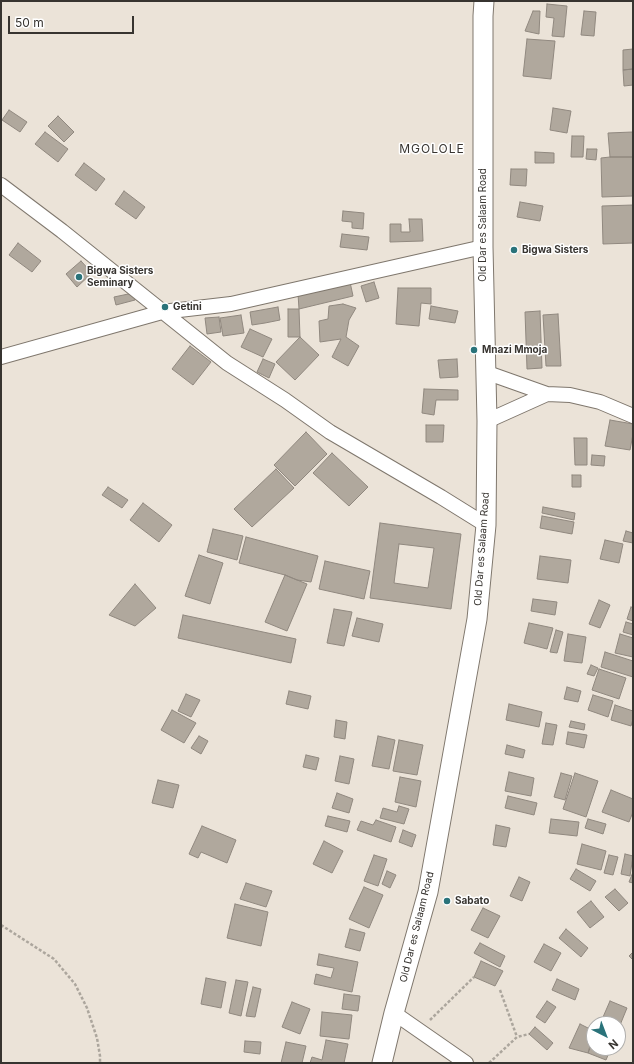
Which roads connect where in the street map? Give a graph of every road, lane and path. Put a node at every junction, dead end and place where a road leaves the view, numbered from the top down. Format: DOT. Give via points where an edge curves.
graph roads {
  1 [pos="484,1"];
  2 [pos="1,185"];
  3 [pos="483,248"];
  4 [pos="162,312"];
  5 [pos="1,357"];
  6 [pos="485,372"];
  7 [pos="547,394"];
  8 [pos="633,416"];
  9 [pos="487,421"];
  10 [pos="486,525"];
  11 [pos="1,925"];
  12 [pos="474,976"];
  13 [pos="500,990"];
  14 [pos="394,1013"];
  15 [pos="419,1030"];
  16 [pos="529,1034"];
  17 [pos="517,1037"];
  18 [pos="100,1063"];
  19 [pos="382,1063"];
  20 [pos="466,1063"];
  21 [pos="489,1063"];
  1 -- 3 [label="street, Old Dar es Salaam Road"];
  2 -- 4 [label="street"];
  3 -- 4 [label="street" via="231,304"];
  3 -- 6 [label="street, Old Dar es Salaam Road"];
  4 -- 5 [label="street"];
  4 -- 10 [label="street" via="227,363 330,432"];
  6 -- 7 [label="street"];
  6 -- 9 [label="street, Old Dar es Salaam Road"];
  7 -- 8 [label="street" via="570,395 600,402"];
  7 -- 9 [label="street"];
  9 -- 10 [label="street, Old Dar es Salaam Road"];
  10 -- 14 [label="street, Old Dar es Salaam Road" via="477,619 428,892"];
  11 -- 18 [label="path" via="54,959 75,984 87,1008 97,1038"];
  12 -- 15 [label="path"];
  13 -- 17 [label="path"];
  14 -- 15 [label="street"];
  14 -- 19 [label="street, Old Dar es Salaam Road"];
  15 -- 20 [label="street"];
  16 -- 17 [label="path"];
  17 -- 21 [label="path"];
}
